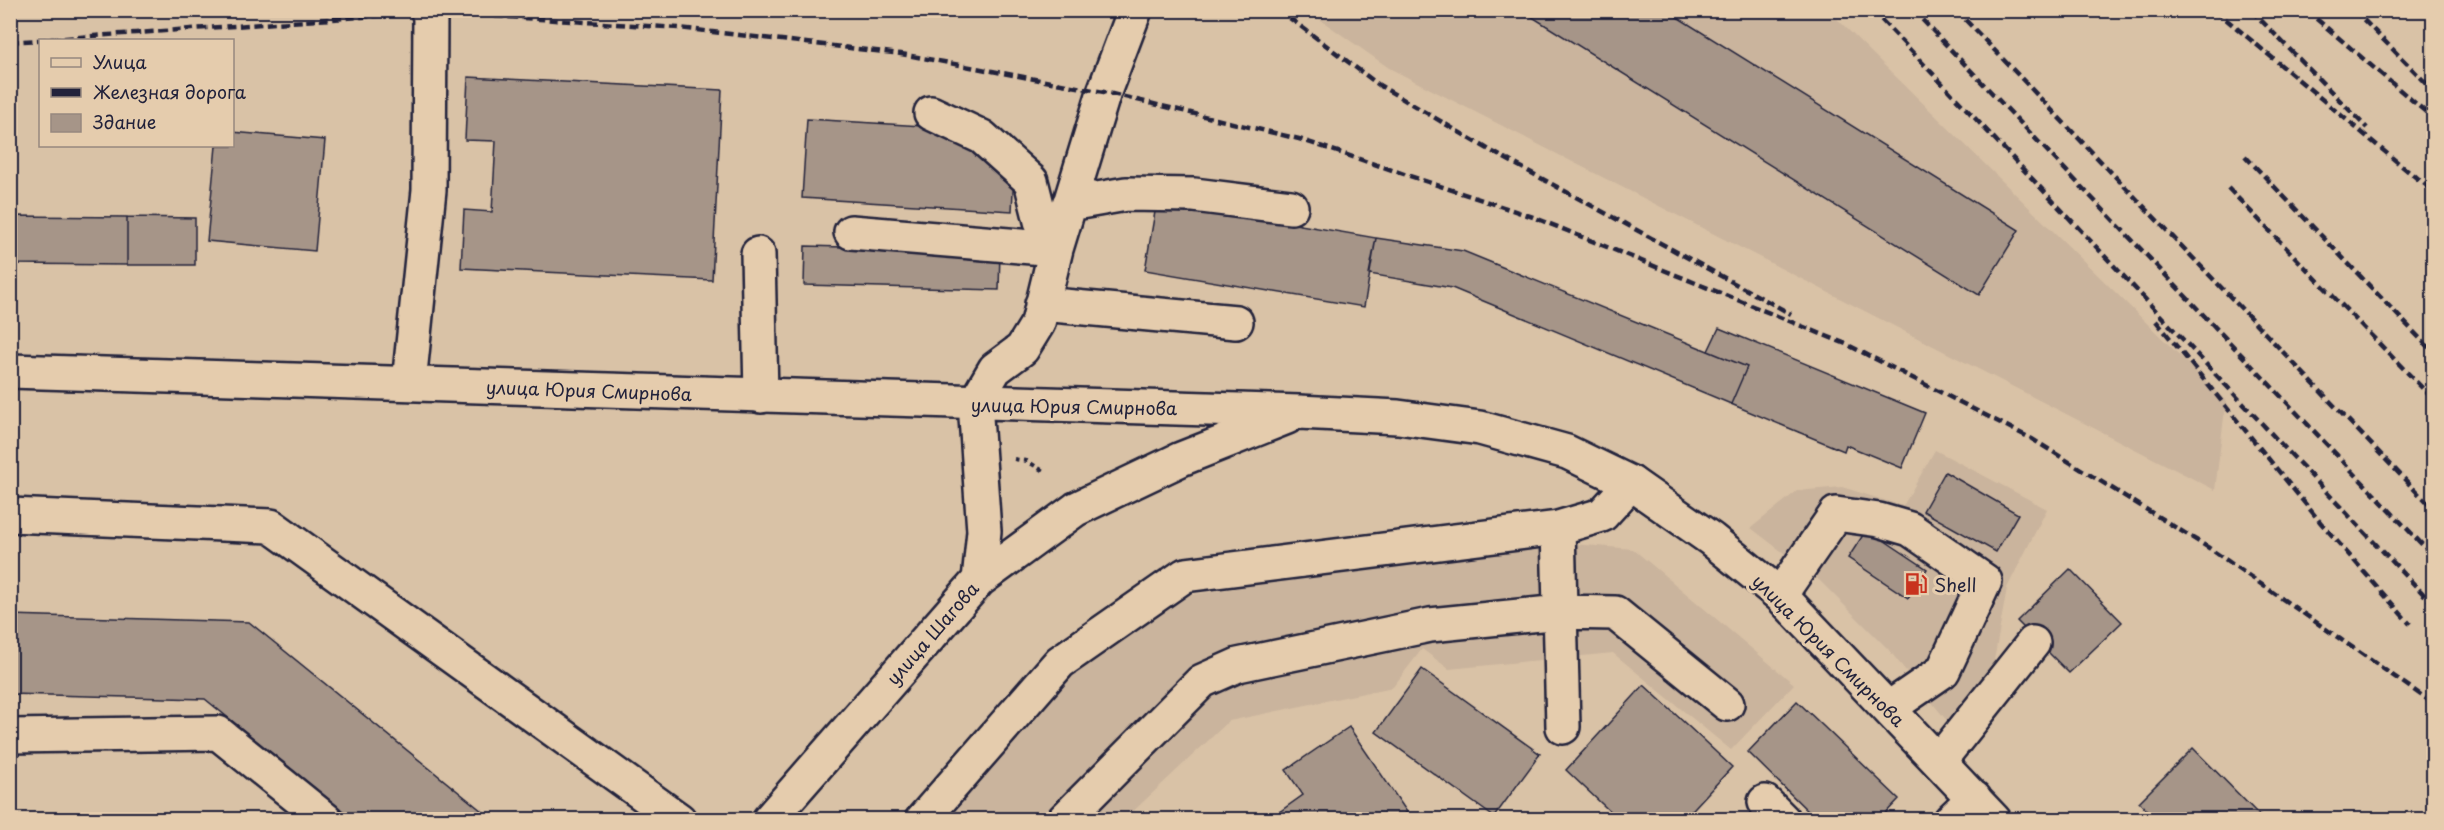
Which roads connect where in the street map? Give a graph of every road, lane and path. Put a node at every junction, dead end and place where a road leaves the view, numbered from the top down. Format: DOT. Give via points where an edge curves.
graph roads {
  1 [pos="427,10"];
  2 [pos="1135,10"];
  3 [pos="931,113"];
  4 [pos="1069,204"];
  5 [pos="1291,207"];
  6 [pos="851,232"];
  7 [pos="1056,249"];
  8 [pos="758,254"];
  9 [pos="1042,304"];
  10 [pos="1236,322"];
  11 [pos="10,371"];
  12 [pos="409,383"];
  13 [pos="761,396"];
  14 [pos="975,403"];
  15 [pos="1299,412"];
  16 [pos="1004,458"];
  17 [pos="1045,472"];
  18 [pos="1631,483"];
  19 [pos="10,515"];
  20 [pos="1558,528"];
  21 [pos="979,580"];
  22 [pos="1780,595"];
  23 [pos="1560,612"];
  24 [pos="2033,643"];
  25 [pos="1727,704"];
  26 [pos="1889,708"];
  27 [pos="1563,727"];
  28 [pos="10,736"];
  29 [pos="1939,761"];
  30 [pos="1973,812"];
  31 [pos="326,819"];
  32 [pos="679,819"];
  33 [pos="769,819"];
  34 [pos="922,819"];
  35 [pos="1064,819"];
  1 -- 12 [label="main road" via="429,190"];
  2 -- 4 [label="main road"];
  3 -- 7 [label="main road" via="982,137 1031,181 1041,221"];
  4 -- 5 [label="main road" via="1126,194 1194,195"];
  4 -- 7 [label="main road"];
  6 -- 7 [label="main road"];
  7 -- 9 [label="main road"];
  8 -- 13 [label="main road"];
  9 -- 10 [label="main road"];
  9 -- 14 [label="main road" via="1038,323 1022,349 994,369"];
  11 -- 12 [label="main road, улица Юрия Смирнова"];
  12 -- 13 [label="main road, улица Юрия Смирнова"];
  13 -- 14 [label="main road, улица Юрия Смирнова"];
  14 -- 15 [label="main road, улица Юрия Смирнова"];
  14 -- 21 [label="main road, улица Шагова" via="984,531"];
  15 -- 18 [label="main road, улица Юрия Смирнова" via="1398,417 1480,428 1566,452"];
  15 -- 21 [label="main road" via="1181,459 1076,509"];
  16 -- 17 [label="path" via="1027,461"];
  18 -- 20 [label="main road" via="1602,515"];
  18 -- 22 [label="main road, улица Юрия Смирнова" via="1711,539"];
  19 -- 32 [label="main road" via="271,526"];
  20 -- 23 [label="main road"];
  20 -- 34 [label="main road" via="1185,575 1059,662"];
  21 -- 33 [label="main road, улица Шагова"];
  22 -- 26 [label="main road, улица Юрия Смирнова"];
  22 -- 26 [label="main road" via="1836,514 1880,519 1910,529 1984,581 1943,671"];
  23 -- 25 [label="main road" via="1615,613"];
  23 -- 27 [label="main road"];
  23 -- 35 [label="main road" via="1431,625 1238,665 1202,681"];
  24 -- 29 [label="main road"];
  26 -- 29 [label="main road, улица Юрия Смирнова"];
  28 -- 31 [label="main road" via="218,733"];
  29 -- 30 [label="main road, улица Юрия Смирнова"];
}
